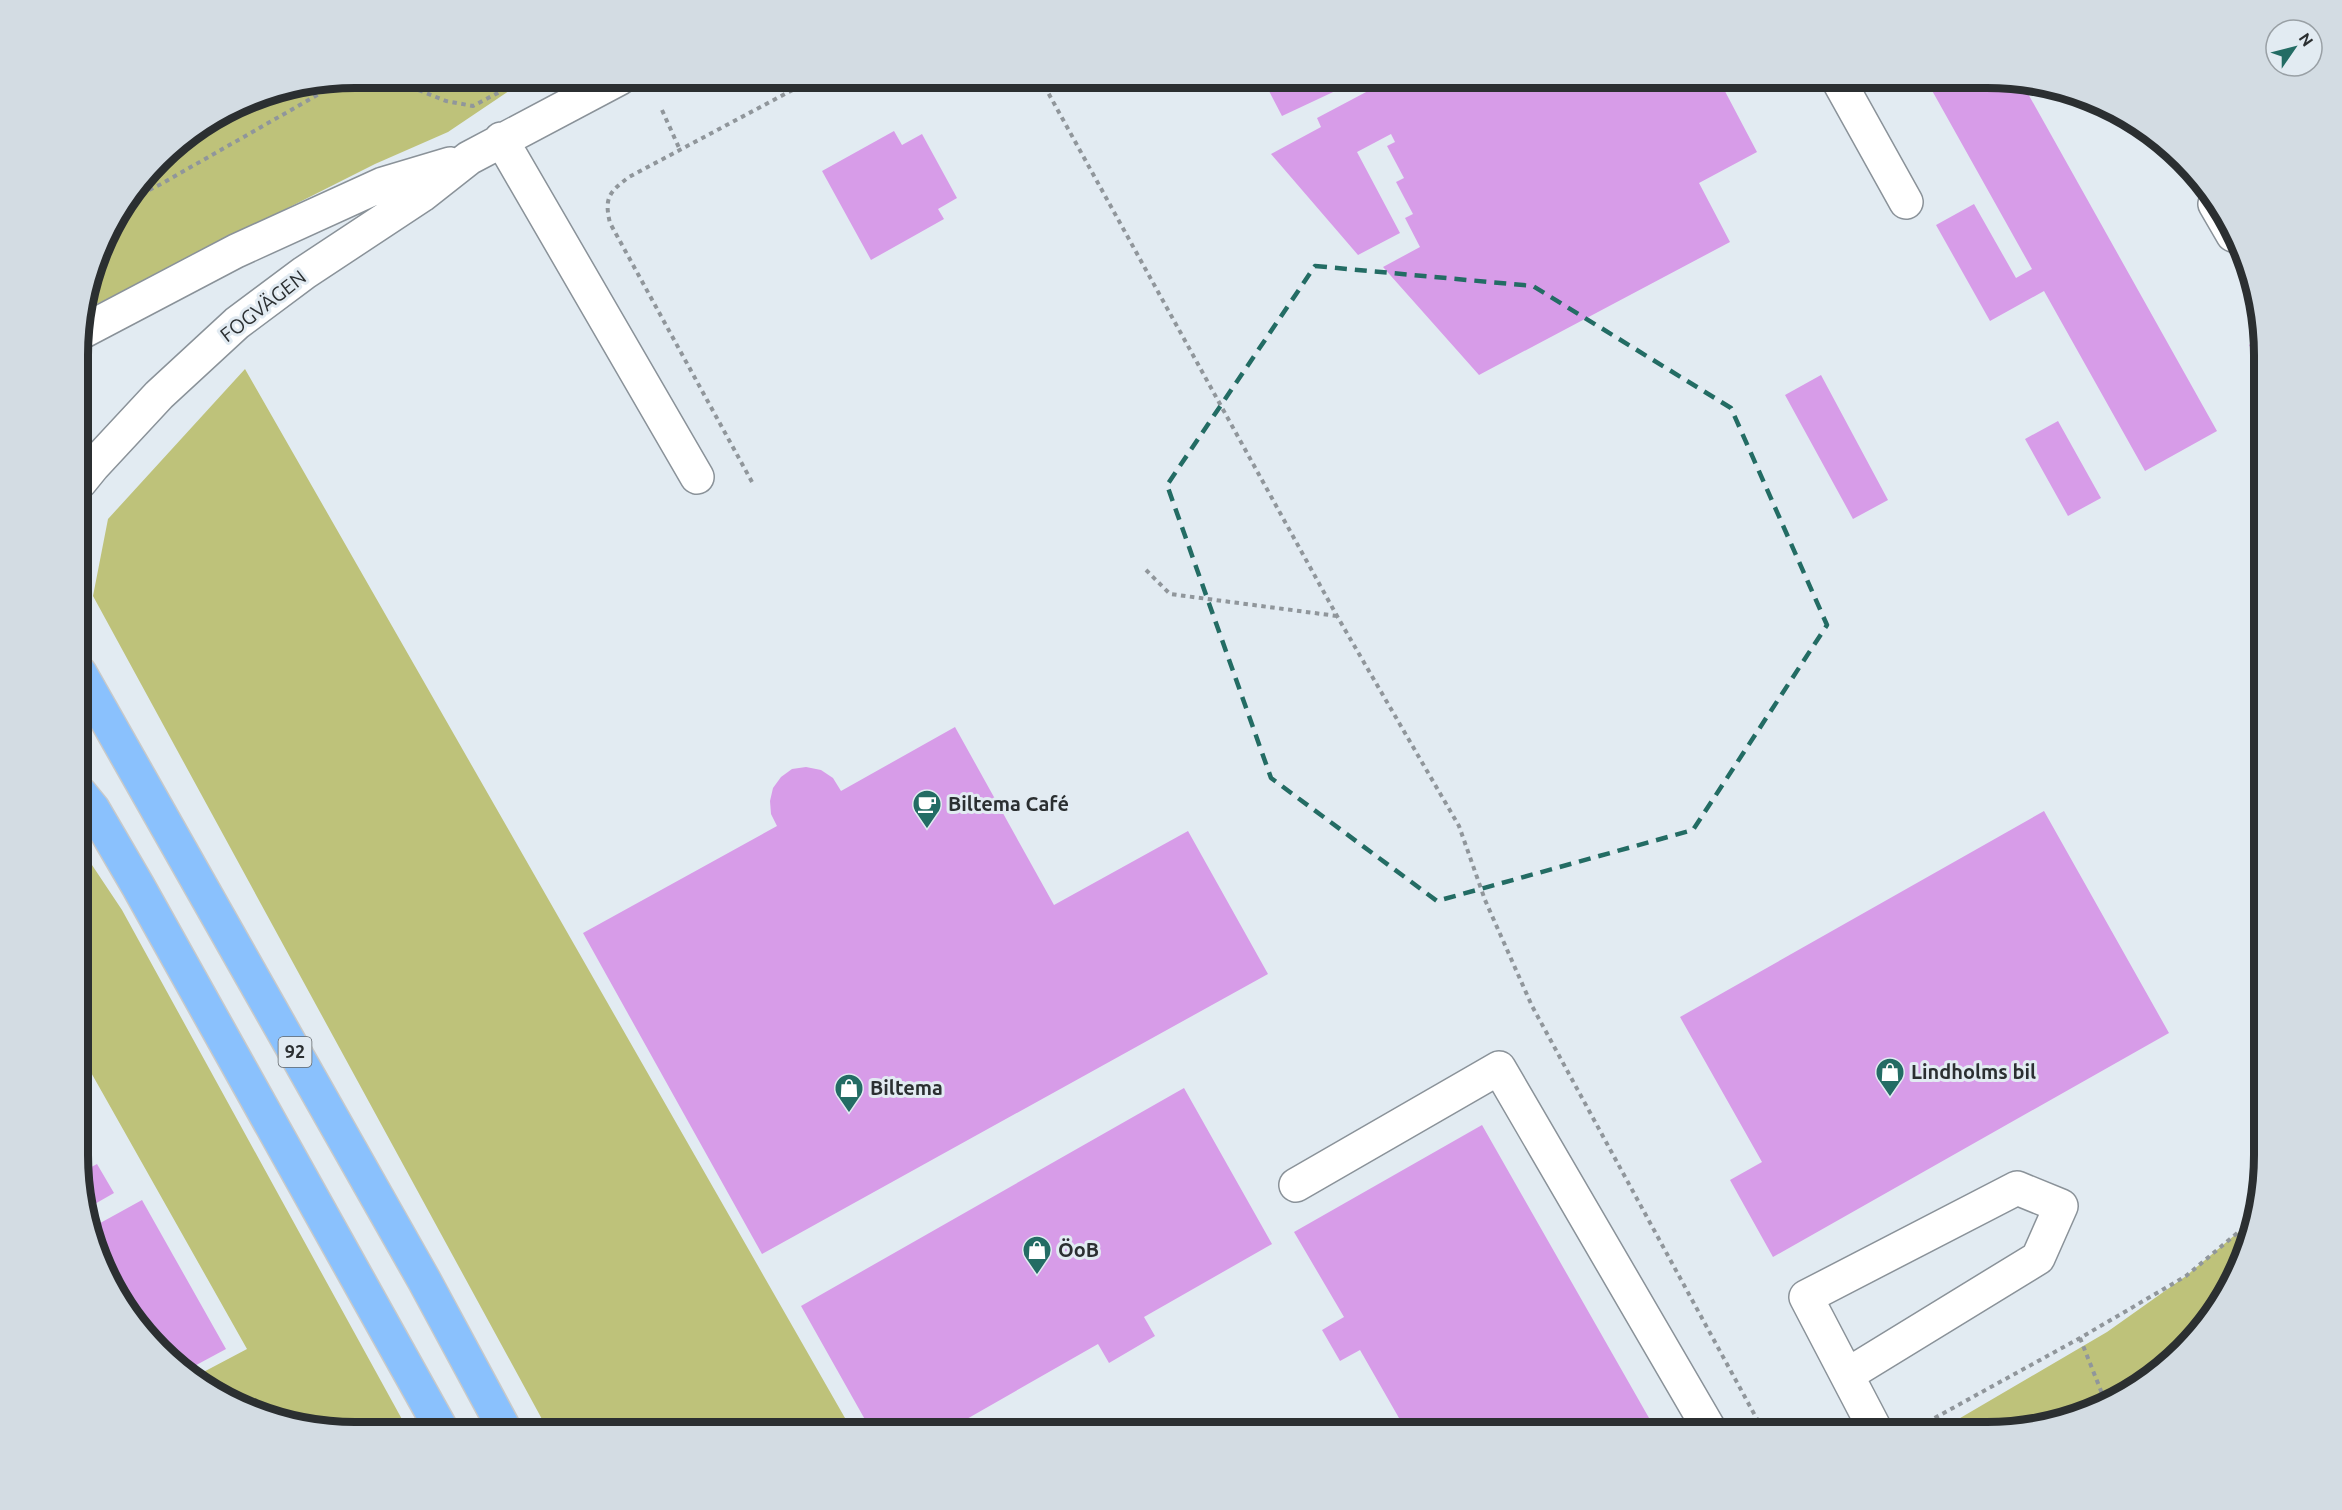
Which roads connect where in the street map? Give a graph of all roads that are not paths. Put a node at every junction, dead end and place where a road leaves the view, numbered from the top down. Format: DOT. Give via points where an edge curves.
graph roads {
  1 [pos="600,88"];
  2 [pos="1842,88"];
  3 [pos="501,139"];
  4 [pos="469,158"];
  5 [pos="1906,202"];
  6 [pos="90,328"];
  7 [pos="88,472"];
  8 [pos="697,477"];
  9 [pos="88,687"];
  10 [pos="88,803"];
  11 [pos="1296,1185"];
  12 [pos="1847,1375"];
  13 [pos="437,1422"];
  14 [pos="501,1422"];
  15 [pos="1705,1422"];
  16 [pos="1871,1422"];
  1 -- 3 [label="street, FOGVÄGEN"];
  2 -- 5 [label="street"];
  3 -- 4 [label="street, FOGVÄGEN"];
  3 -- 8 [label="street"];
  4 -- 6 [label="street, FOGVÄGEN" via="383,184 236,251"];
  4 -- 7 [label="street, FOGVÄGEN" via="237,323 159,395"];
  9 -- 14 [label="highway, 92"];
  10 -- 13 [label="highway"];
  11 -- 15 [label="street" via="1498,1068"];
  12 -- 12 [label="street" via="1806,1297 2017,1188 2061,1206 2038,1258"];
  12 -- 16 [label="street"];
}
